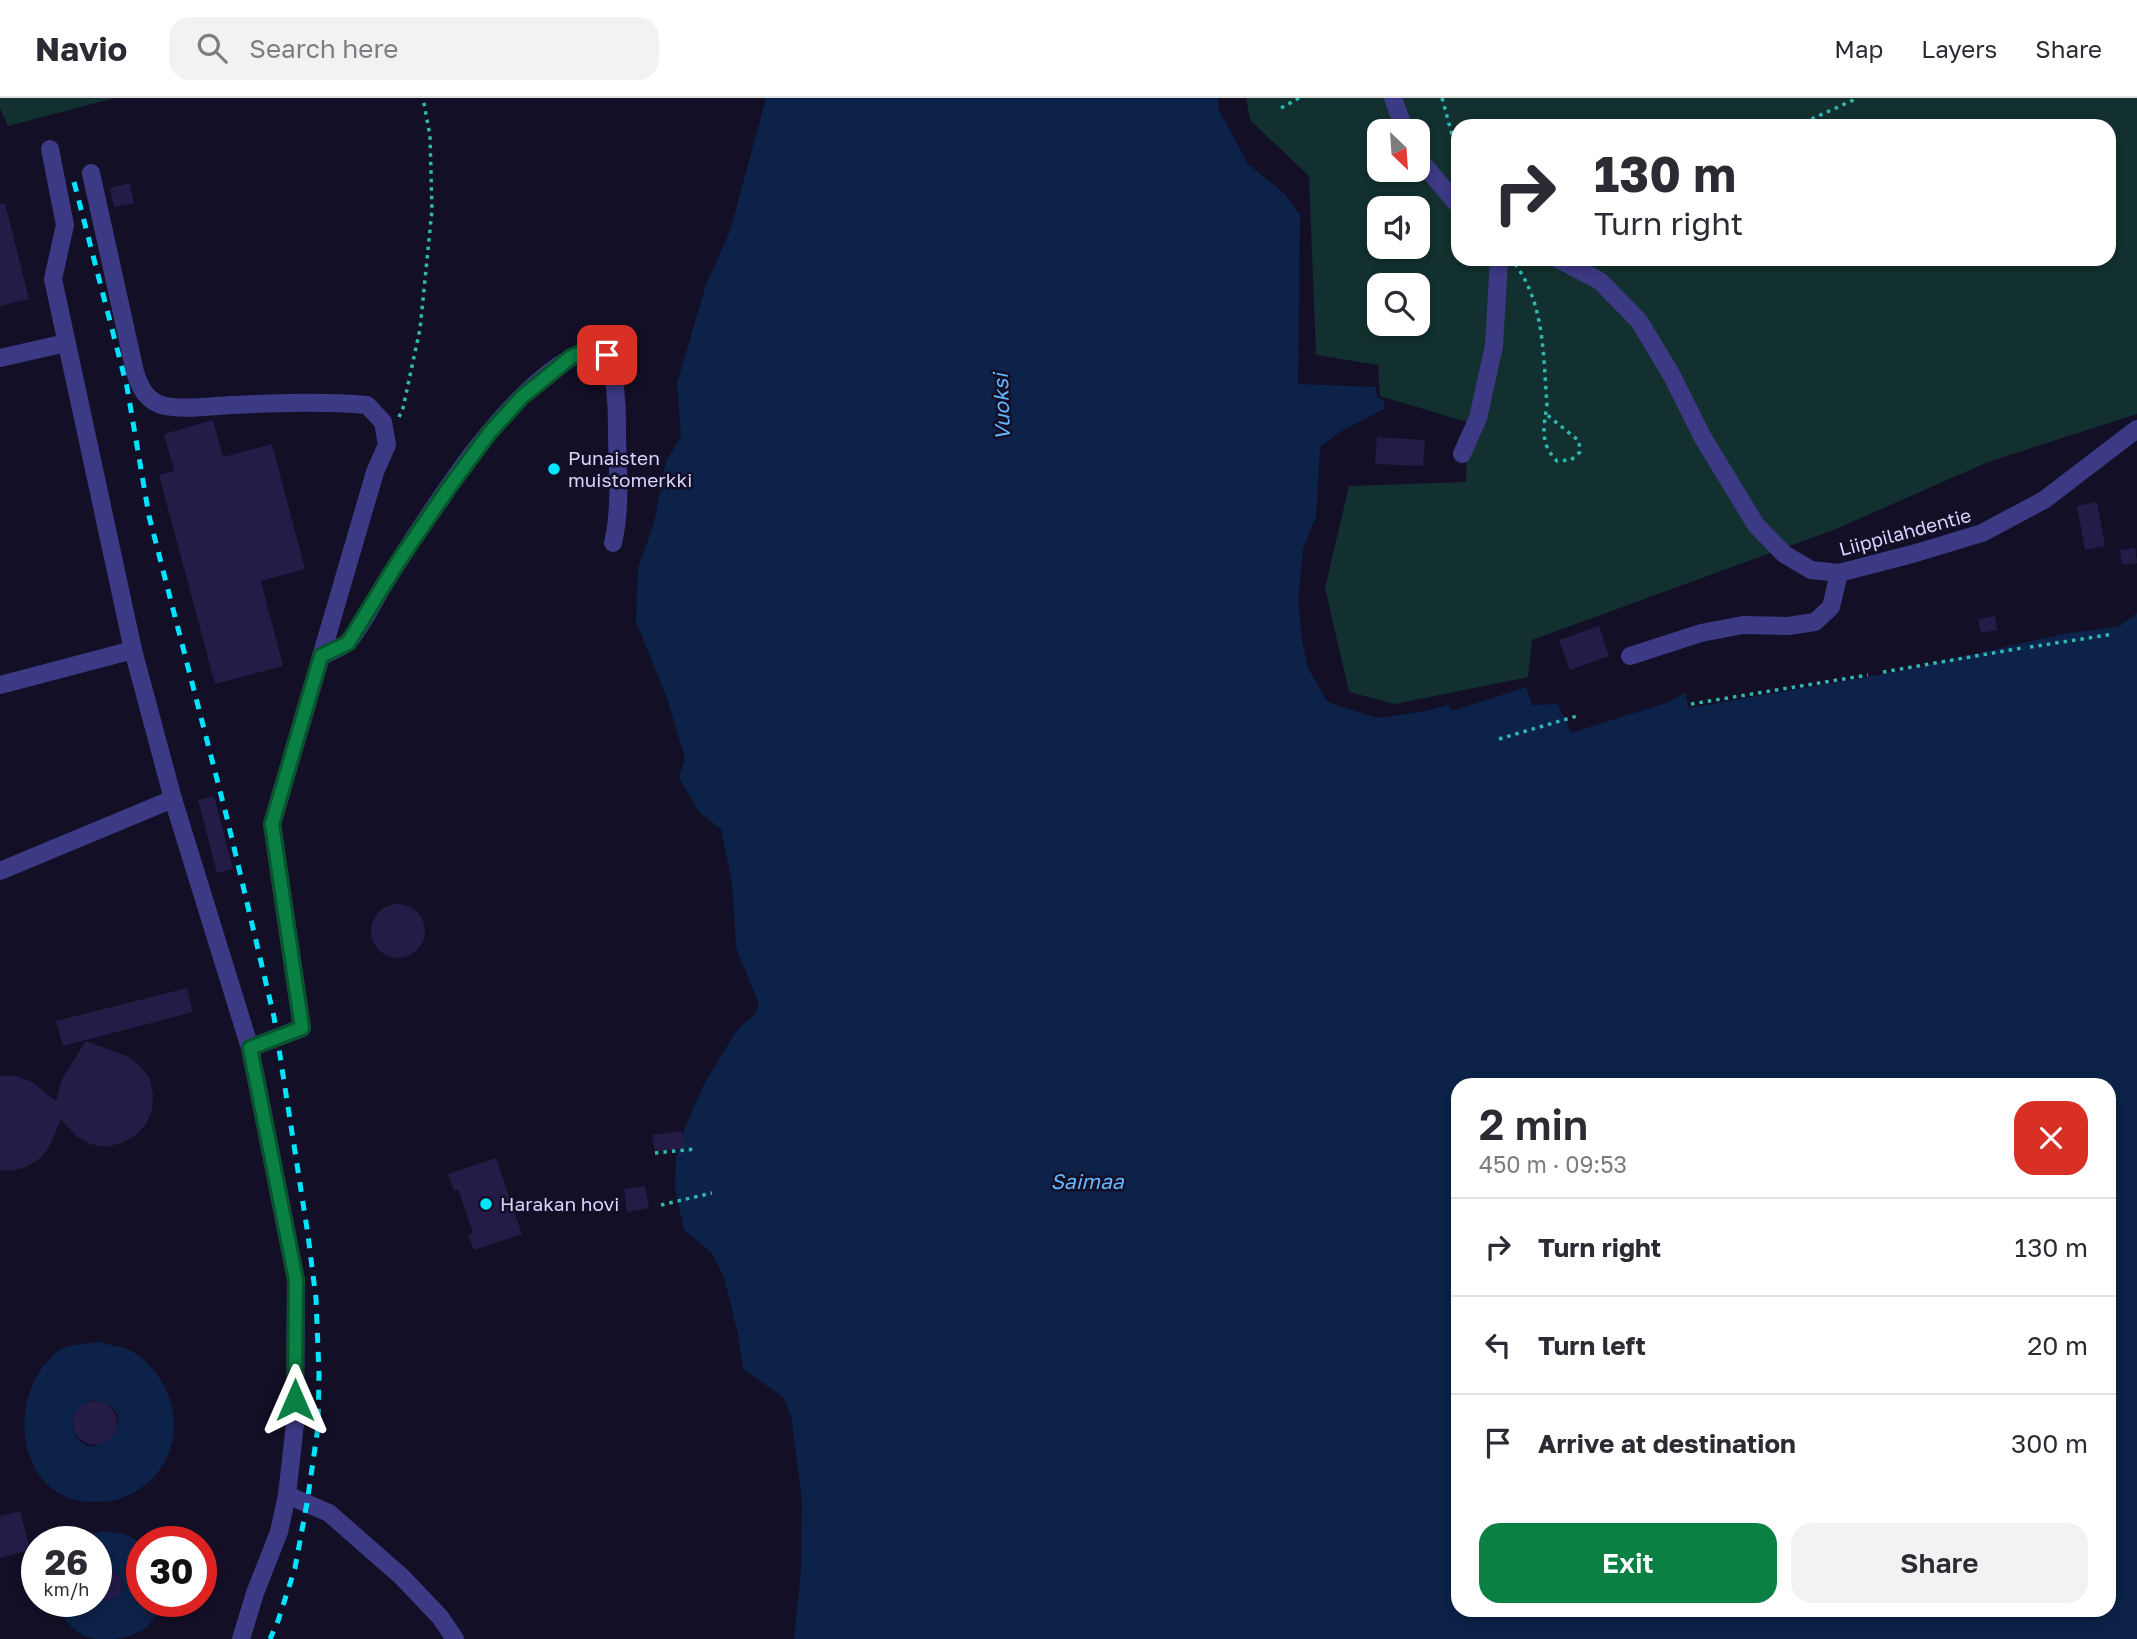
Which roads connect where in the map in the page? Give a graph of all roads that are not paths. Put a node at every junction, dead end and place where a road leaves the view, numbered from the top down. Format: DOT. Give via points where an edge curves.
graph roads {
  1 [pos="1393,98"];
  2 [pos="1401,119"];
  3 [pos="50,149"];
  4 [pos="1430,172"];
  5 [pos="91,173"];
  6 [pos="1451,197"];
  7 [pos="1499,266"];
  8 [pos="1571,266"];
  9 [pos="66,343"];
  10 [pos="0,358"];
  11 [pos="2137,429"];
  12 [pos="1462,454"];
  13 [pos="613,543"];
  14 [pos="1839,573"];
  15 [pos="134,650"];
  16 [pos="321,656"];
  17 [pos="1630,656"];
  18 [pos="0,685"];
  19 [pos="173,799"];
  20 [pos="0,871"];
  21 [pos="250,1048"];
  22 [pos="287,1494"];
  23 [pos="241,1639"];
  24 [pos="455,1639"];
  1 -- 2 [label="street"];
  3 -- 9 [label="street" via="65,225 53,279"];
  4 -- 6 [label="street"];
  5 -- 16 [label="street" via="141,390 153,401 191,407 326,401 367,405 383,422 387,445"];
  7 -- 12 [label="street" via="1494,346 1478,418"];
  8 -- 14 [label="street, Liippilahdentie" via="1600,281 1639,321 1756,525 1784,554 1811,570"];
  9 -- 10 [label="street"];
  9 -- 15 [label="street"];
  11 -- 14 [label="street, Liippilahdentie" via="2044,500 1982,533"];
  13 -- 16 [label="street" via="618,521 618,405 607,355 593,348 571,357 546,376 490,432 405,552 348,643"];
  14 -- 17 [label="street" via="1830,607 1815,622 1743,625"];
  15 -- 18 [label="street"];
  15 -- 19 [label="street"];
  16 -- 21 [label="street" via="272,824 302,1028"];
  19 -- 20 [label="street"];
  19 -- 21 [label="street"];
  21 -- 22 [label="street" via="296,1280 295,1424"];
  22 -- 23 [label="street" via="279,1532"];
  22 -- 24 [label="street" via="329,1513 402,1577"];
}
